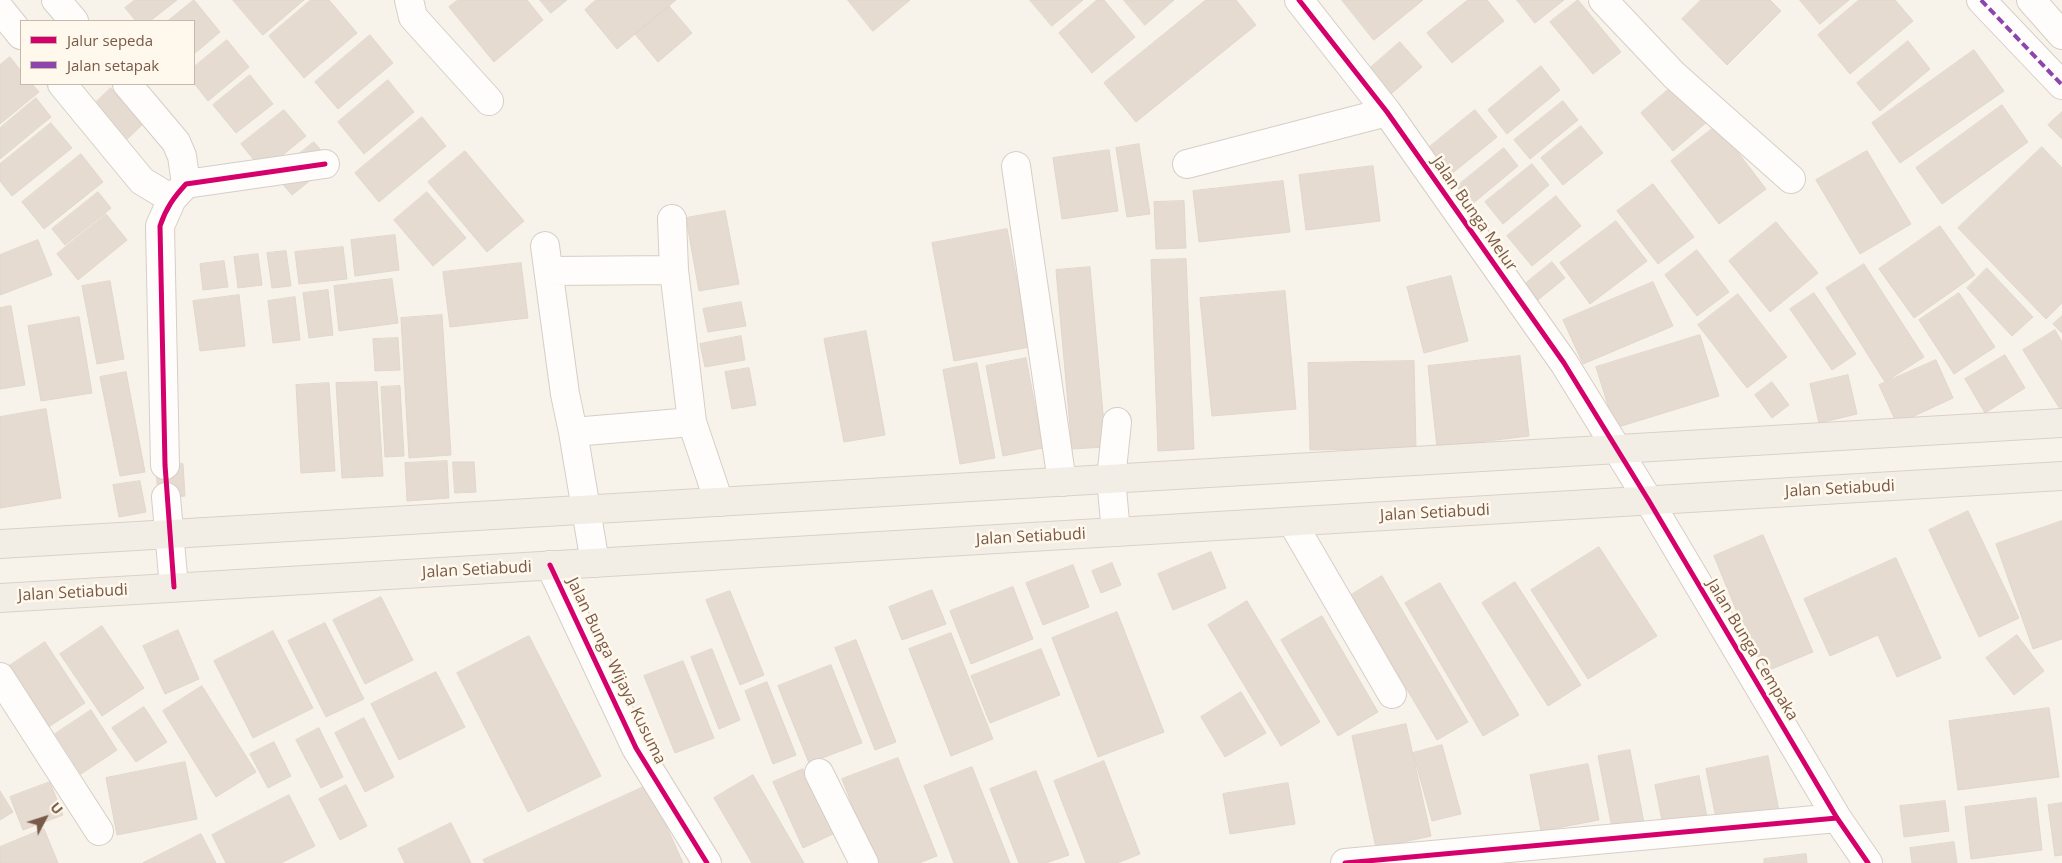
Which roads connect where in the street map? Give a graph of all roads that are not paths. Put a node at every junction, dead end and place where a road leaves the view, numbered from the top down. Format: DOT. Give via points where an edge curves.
graph roads {
  1 [pos="56,0"];
  2 [pos="409,0"];
  3 [pos="1299,0"];
  4 [pos="1603,0"];
  5 [pos="1981,0"];
  6 [pos="2030,0"];
  7 [pos="0,9"];
  8 [pos="73,20"];
  9 [pos="20,34"];
  10 [pos="2062,35"];
  11 [pos="63,85"];
  12 [pos="128,85"];
  13 [pos="2062,85"];
  14 [pos="489,101"];
  15 [pos="1387,112"];
  16 [pos="325,164"];
  17 [pos="1187,164"];
  18 [pos="1016,166"];
  19 [pos="1791,179"];
  20 [pos="179,192"];
  21 [pos="672,219"];
  22 [pos="674,270"];
  23 [pos="692,422"];
  24 [pos="1117,422"];
  25 [pos="2062,424"];
  26 [pos="573,432"];
  27 [pos="1617,450"];
  28 [pos="165,465"];
  29 [pos="2062,476"];
  30 [pos="1111,479"];
  31 [pos="1062,482"];
  32 [pos="166,497"];
  33 [pos="1649,501"];
  34 [pos="719,502"];
  35 [pos="586,510"];
  36 [pos="1292,522"];
  37 [pos="1116,532"];
  38 [pos="169,534"];
  39 [pos="0,544"];
  40 [pos="595,563"];
  41 [pos="550,565"];
  42 [pos="174,588"];
  43 [pos="0,598"];
  44 [pos="0,677"];
  45 [pos="1392,694"];
  46 [pos="819,773"];
  47 [pos="1837,818"];
  48 [pos="99,831"];
  49 [pos="707,863"];
  50 [pos="864,863"];
  51 [pos="1345,863"];
  52 [pos="1868,863"];
  1 -- 8 [label="street"];
  2 -- 14 [label="street" via="413,16"];
  3 -- 15 [label="street, Jalan Bunga Melur"];
  4 -- 19 [label="street" via="1674,75"];
  5 -- 13 [label="street"];
  6 -- 10 [label="street"];
  7 -- 9 [label="street"];
  11 -- 20 [label="street" via="142,181"];
  12 -- 20 [label="street" via="176,142 182,156"];
  15 -- 17 [label="street"];
  15 -- 27 [label="street, Jalan Bunga Melur" via="1564,363"];
  16 -- 20 [label="street"];
  18 -- 31 [label="street"];
  20 -- 28 [label="street" via="160,226"];
  21 -- 22 [label="street"];
  22 -- 23 [label="street"];
  22 -- 26 [label="street" via="547,258 564,394"];
  23 -- 26 [label="street"];
  23 -- 34 [label="street"];
  24 -- 30 [label="street"];
  25 -- 27 [label="main road"];
  26 -- 35 [label="street"];
  27 -- 30 [label="main road"];
  27 -- 33 [label="street, Jalan Bunga Cempaka"];
  29 -- 33 [label="main road, Jalan Setiabudi"];
  30 -- 31 [label="main road"];
  30 -- 37 [label="street"];
  31 -- 34 [label="main road"];
  32 -- 38 [label="street"];
  33 -- 36 [label="main road, Jalan Setiabudi"];
  33 -- 47 [label="street, Jalan Bunga Cempaka"];
  34 -- 35 [label="main road"];
  35 -- 38 [label="main road"];
  35 -- 40 [label="street"];
  36 -- 37 [label="main road, Jalan Setiabudi"];
  36 -- 45 [label="street"];
  37 -- 40 [label="main road, Jalan Setiabudi"];
  38 -- 39 [label="main road"];
  38 -- 42 [label="street"];
  40 -- 41 [label="main road, Jalan Setiabudi"];
  41 -- 42 [label="main road, Jalan Setiabudi"];
  41 -- 49 [label="street, Jalan Bunga Wijaya Kusuma" via="636,748"];
  42 -- 43 [label="main road, Jalan Setiabudi"];
  44 -- 48 [label="street"];
  46 -- 50 [label="street"];
  47 -- 51 [label="street"];
  47 -- 52 [label="street, Jalan Bunga Cempaka"];
}
